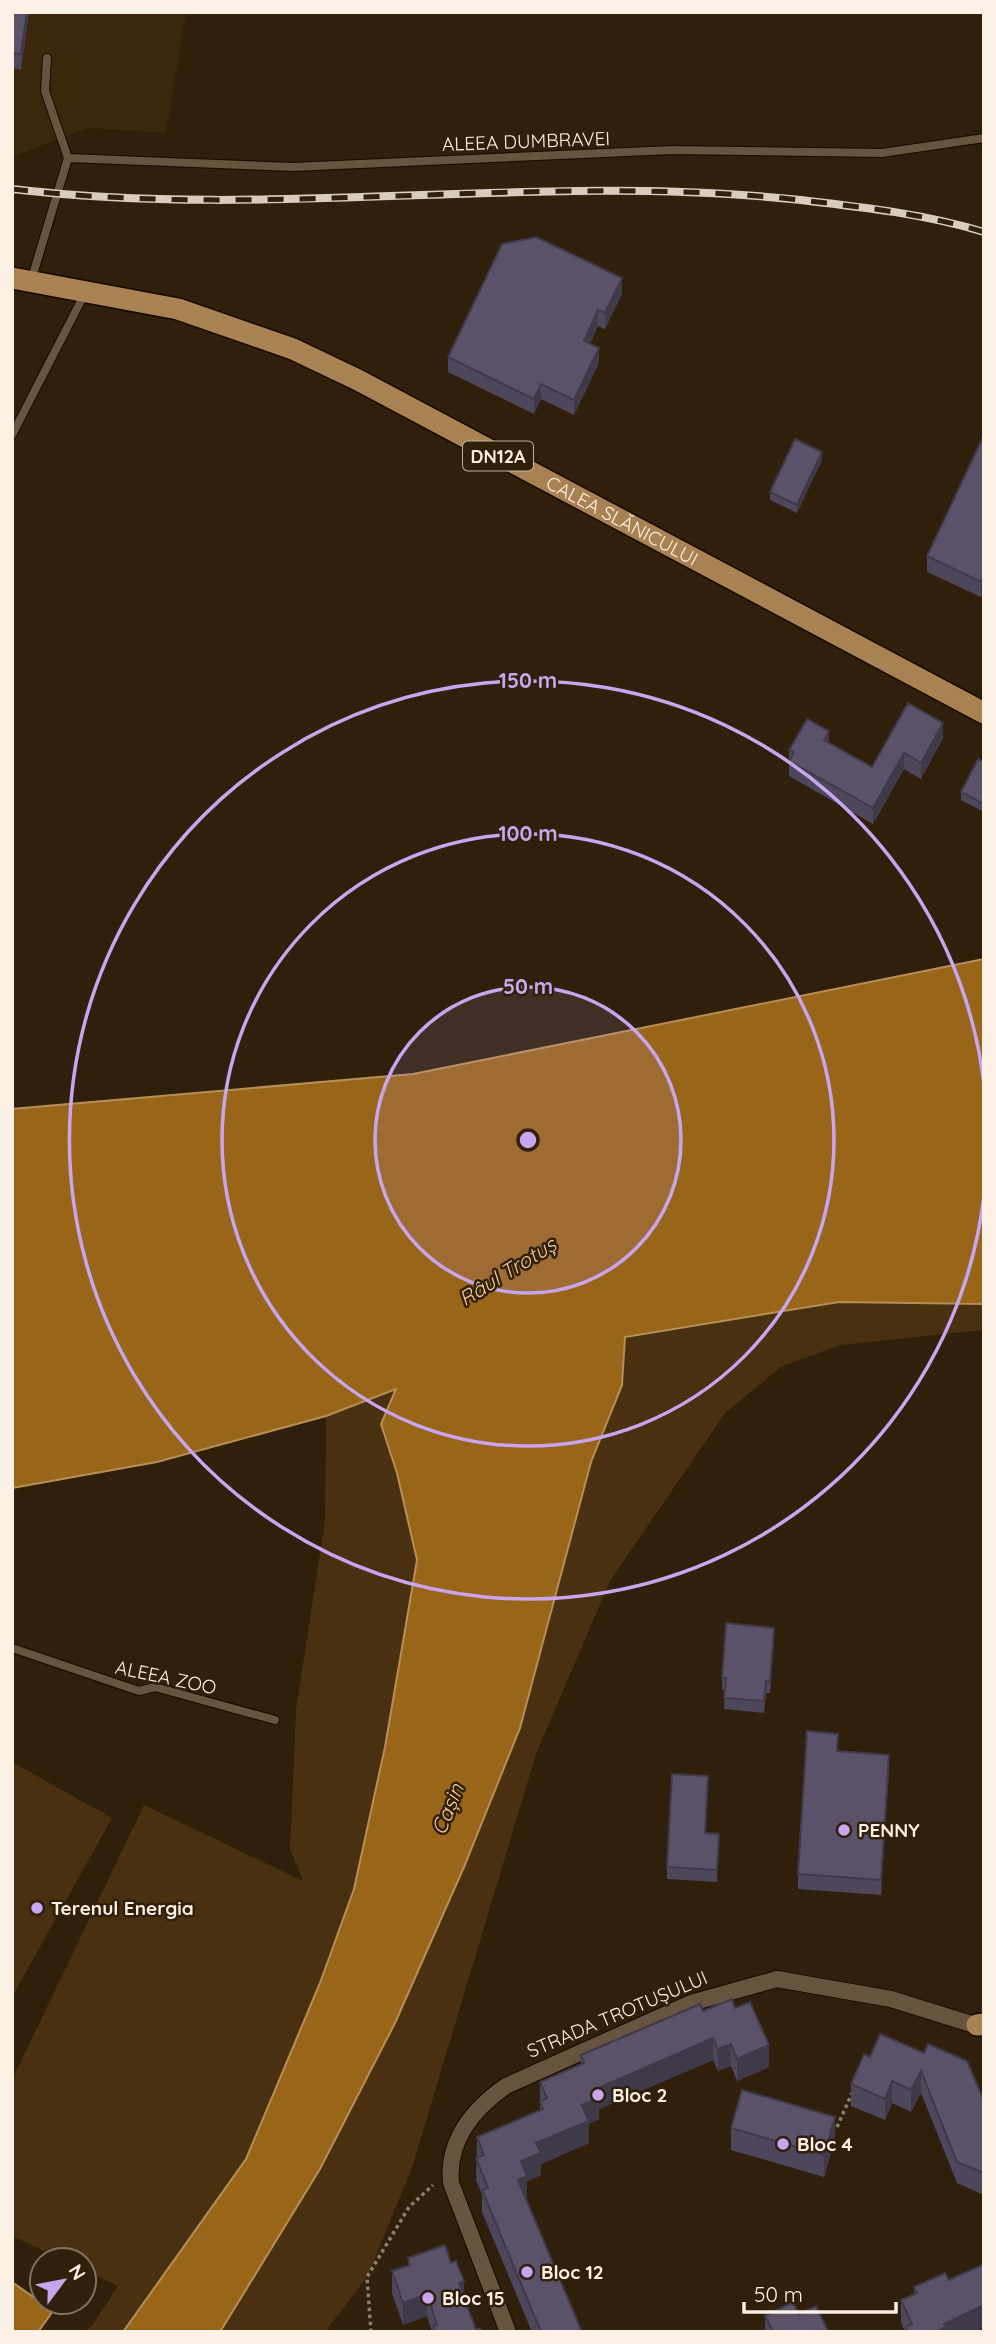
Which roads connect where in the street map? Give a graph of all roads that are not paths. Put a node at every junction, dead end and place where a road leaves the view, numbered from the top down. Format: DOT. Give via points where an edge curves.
graph roads {
  1 [pos="47,58"];
  2 [pos="984,138"];
  3 [pos="68,158"];
  4 [pos="21,280"];
  5 [pos="87,290"];
  6 [pos="12,435"];
  7 [pos="984,713"];
  8 [pos="12,1648"];
  9 [pos="275,1720"];
  10 [pos="982,2026"];
  11 [pos="508,2332"];
  1 -- 3 [label="lane" via="45,91"];
  2 -- 3 [label="lane, ALEEA DUMBRAVEI" via="882,153 672,150 293,167"];
  3 -- 4 [label="lane"];
  4 -- 5 [label="main road, CALEA SLĂNICULUI / DN12A"];
  5 -- 6 [label="lane"];
  5 -- 7 [label="main road, CALEA SLĂNICULUI / DN12A" via="177,309 303,354"];
  8 -- 9 [label="lane, ALEEA ZOO" via="139,1692 155,1687"];
  10 -- 11 [label="street, STRADA TROTUȘULUI" via="924,2007 777,1979 691,2003 499,2091 480,2106 462,2132 451,2160 451,2183"];
}
